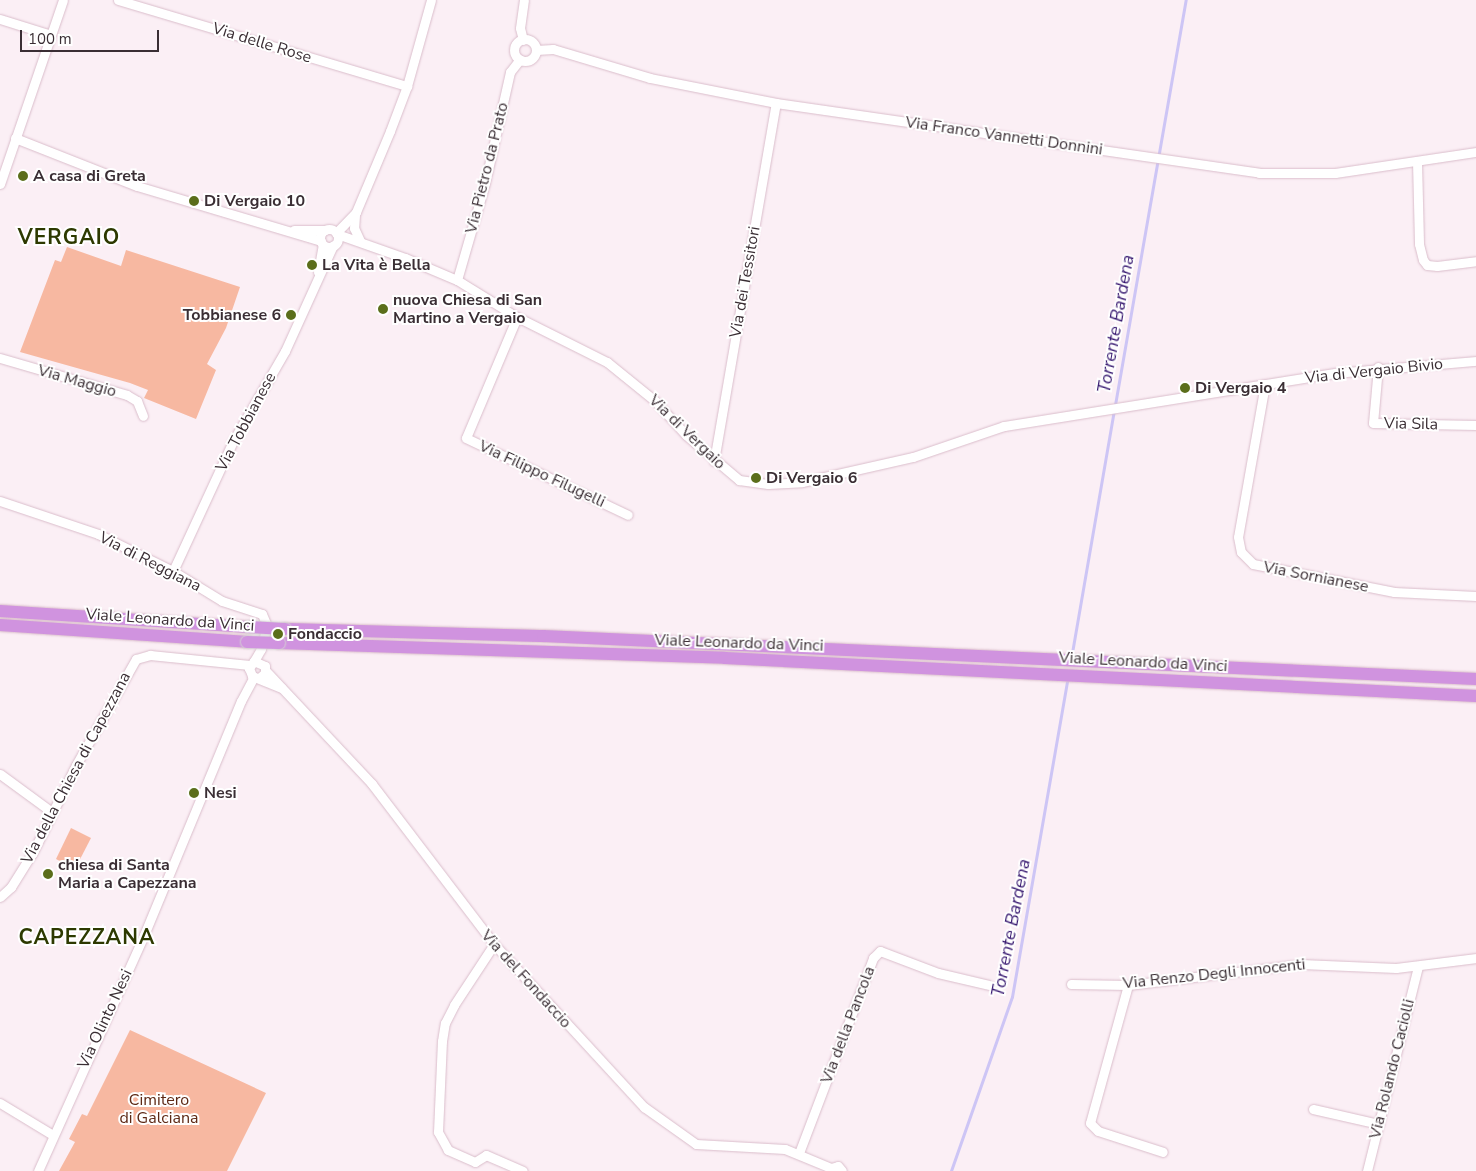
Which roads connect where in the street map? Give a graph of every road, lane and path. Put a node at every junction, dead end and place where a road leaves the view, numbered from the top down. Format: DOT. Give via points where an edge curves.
graph roads {
  1 [pos="63,0"];
  2 [pos="118,0"];
  3 [pos="431,0"];
  4 [pos="524,0"];
  5 [pos="0,19"];
  6 [pos="51,35"];
  7 [pos="523,40"];
  8 [pos="536,50"];
  9 [pos="520,59"];
  10 [pos="407,86"];
  11 [pos="776,103"];
  12 [pos="16,138"];
  13 [pos="1476,152"];
  14 [pos="1417,161"];
  15 [pos="0,184"];
  16 [pos="356,212"];
  17 [pos="291,230"];
  18 [pos="325,230"];
  19 [pos="337,234"];
  20 [pos="360,241"];
  21 [pos="322,243"];
  22 [pos="333,245"];
  23 [pos="1476,261"];
  24 [pos="318,274"];
  25 [pos="457,280"];
  26 [pos="518,318"];
  27 [pos="0,358"];
  28 [pos="1476,361"];
  29 [pos="1378,367"];
  30 [pos="1266,384"];
  31 [pos="1125,407"];
  32 [pos="143,416"];
  33 [pos="1476,425"];
  34 [pos="714,461"];
  35 [pos="0,501"];
  36 [pos="628,515"];
  37 [pos="173,570"];
  38 [pos="1476,596"];
  39 [pos="0,611"];
  40 [pos="0,626"];
  41 [pos="257,670"];
  42 [pos="1476,679"];
  43 [pos="1476,696"];
  44 [pos="0,774"];
  45 [pos="52,812"];
  46 [pos="0,897"];
  47 [pos="494,944"];
  48 [pos="1476,958"];
  49 [pos="1418,966"];
  50 [pos="1071,984"];
  51 [pos="989,985"];
  52 [pos="1128,985"];
  53 [pos="0,1103"];
  54 [pos="1313,1109"];
  55 [pos="1379,1124"];
  56 [pos="53,1135"];
  57 [pos="1163,1152"];
  58 [pos="799,1153"];
  59 [pos="475,1166"];
  60 [pos="831,1170"];
  61 [pos="38,1171"];
  62 [pos="523,1171"];
  63 [pos="842,1171"];
  64 [pos="1367,1171"];
  1 -- 6 [label="street"];
  2 -- 10 [label="street, Via delle Rose"];
  3 -- 10 [label="street"];
  4 -- 7 [label="street" via="520,28"];
  5 -- 6 [label="street"];
  6 -- 12 [label="street"];
  7 -- 8 [label="street" via="532,41"];
  7 -- 9 [label="street" via="515,47"];
  8 -- 9 [label="street" via="532,58"];
  8 -- 11 [label="street, Via Franco Vannetti Donnini" via="553,49 650,78"];
  9 -- 25 [label="street, Via Pietro da Prato" via="510,72 485,183"];
  10 -- 16 [label="street"];
  11 -- 14 [label="street, Via Franco Vannetti Donnini" via="1259,173 1304,174"];
  11 -- 34 [label="street, Via dei Tessitori"];
  12 -- 15 [label="street"];
  12 -- 17 [label="street, Via di Vergaio" via="137,186"];
  13 -- 14 [label="street, Via Franco Vannetti Donnini"];
  14 -- 23 [label="street" via="1419,244 1423,260 1427,265 1437,266"];
  16 -- 19 [label="street"];
  16 -- 20 [label="street" via="354,228"];
  17 -- 18 [label="street, Via di Vergaio"];
  17 -- 21 [label="street, Via di Vergaio"];
  18 -- 19 [label="street, Via di Vergaio"];
  18 -- 21 [label="street"];
  19 -- 20 [label="street, Via di Vergaio"];
  19 -- 22 [label="street"];
  20 -- 25 [label="street, Via di Vergaio"];
  21 -- 22 [label="street, Via di Vergaio"];
  21 -- 24 [label="street, Via Tobbianese"];
  22 -- 24 [label="street, Via Tobbianese"];
  24 -- 37 [label="street, Via Tobbianese" via="284,351 237,434"];
  25 -- 26 [label="street, Via di Vergaio"];
  26 -- 34 [label="street, Via di Vergaio" via="607,362 655,401"];
  26 -- 36 [label="street, Via Filippo Filugelli" via="466,438"];
  27 -- 32 [label="street, Via Maggio" via="127,395 137,400"];
  28 -- 29 [label="street, Via di Vergaio Bivio"];
  29 -- 30 [label="street, Via di Vergaio Bivio"];
  29 -- 33 [label="street, Via Sila" via="1373,424"];
  30 -- 31 [label="street, Via di Vergaio Bivio"];
  30 -- 38 [label="street, Via Sornianese" via="1238,537 1242,552 1253,564 1394,592"];
  31 -- 34 [label="street, Via di Vergaio" via="1004,426 913,457 802,482 768,484 739,480"];
  35 -- 37 [label="street, Via di Reggiana" via="98,534"];
  37 -- 41 [label="street, Via di Reggiana" via="222,600 262,614 267,623"];
  39 -- 42 [label="highway, Viale Leonardo da Vinci, bridge" via="285,629 553,636"];
  40 -- 43 [label="highway, Viale Leonardo da Vinci, bridge" via="247,642 724,658"];
  41 -- 45 [label="street, Via della Chiesa di Capezzana" via="150,655 136,659"];
  41 -- 47 [label="street, Via del Fondaccio" via="285,689 372,784"];
  41 -- 56 [label="street, Via Olinto Nesi" via="241,701 144,935"];
  44 -- 45 [label="street"];
  45 -- 46 [label="street, Via della Chiesa di Capezzana" via="32,854 11,887"];
  47 -- 58 [label="street, Via del Fondaccio" via="620,1085 684,1136 709,1146 759,1146"];
  47 -- 59 [label="street" via="454,1005 445,1023 442,1041 438,1132 448,1150"];
  48 -- 49 [label="street, Via Renzo Degli Innocenti"];
  49 -- 52 [label="street, Via Renzo Degli Innocenti" via="1301,964"];
  49 -- 55 [label="street, Via Rolando Caciolli"];
  50 -- 52 [label="street, Via Renzo Degli Innocenti"];
  51 -- 58 [label="street, Via della Pancola" via="938,973 880,951 873,958"];
  52 -- 57 [label="street" via="1090,1122 1098,1131"];
  53 -- 56 [label="street"];
  54 -- 55 [label="street"];
  55 -- 64 [label="street, Via Rolando Caciolli"];
  56 -- 61 [label="street, Via Olinto Nesi"];
  58 -- 60 [label="street, Via del Fondaccio"];
  59 -- 62 [label="street" via="486,1155"];
  60 -- 63 [label="street, Via del Fondaccio" via="837,1166"];
}
